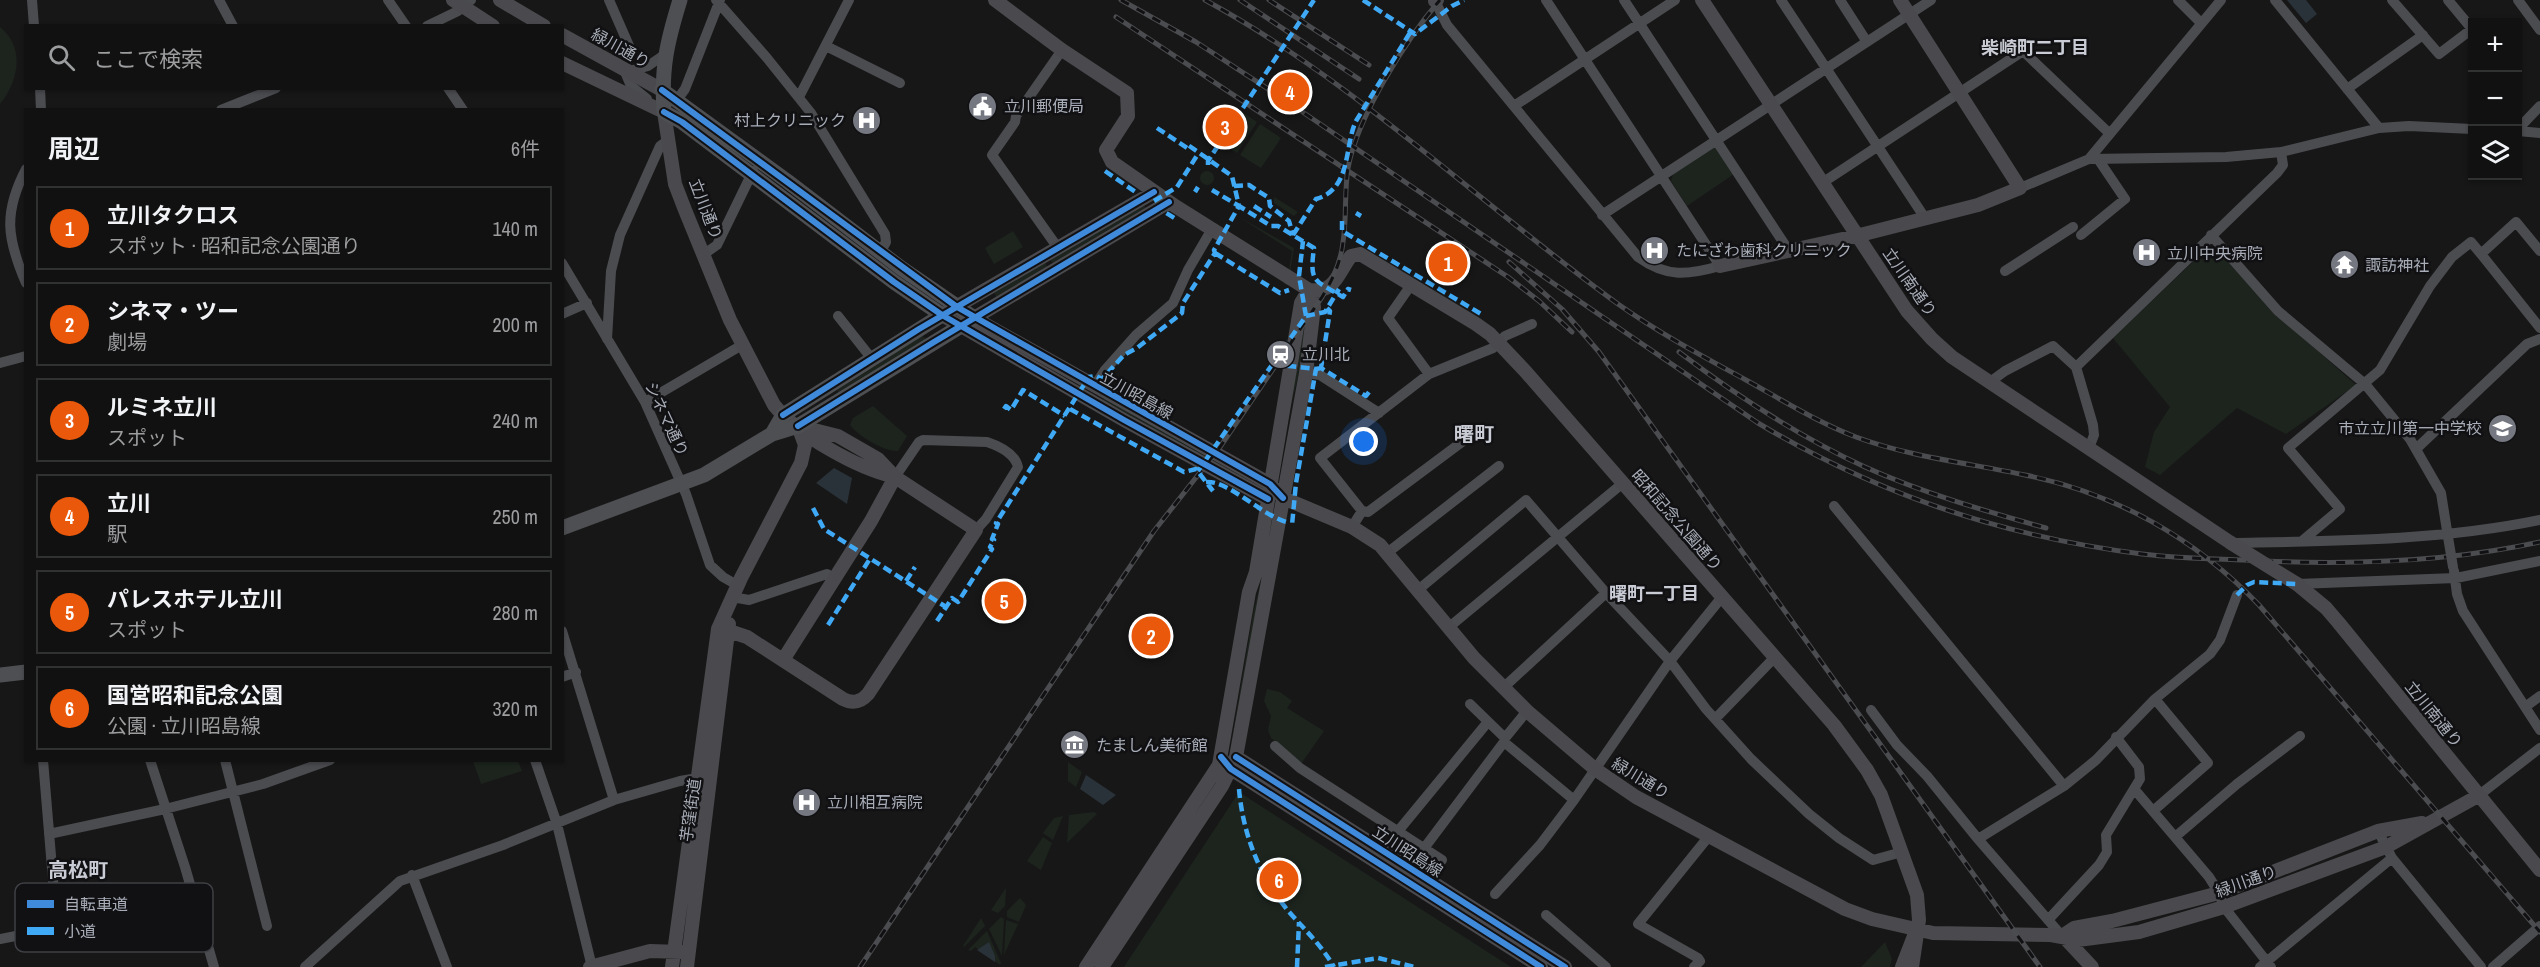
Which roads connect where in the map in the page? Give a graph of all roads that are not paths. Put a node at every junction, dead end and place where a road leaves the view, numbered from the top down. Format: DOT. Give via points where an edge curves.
graph roads {
  1 [pos="32,0"];
  2 [pos="219,0"];
  3 [pos="388,0"];
  4 [pos="500,0"];
  5 [pos="609,0"];
  6 [pos="681,0"];
  7 [pos="849,0"];
  8 [pos="995,0"];
  9 [pos="1435,0"];
  10 [pos="1546,0"];
  11 [pos="1624,0"];
  12 [pos="1676,0"];
  13 [pos="1702,0"];
  14 [pos="1781,0"];
  15 [pos="1840,0"];
  16 [pos="1900,0"];
  17 [pos="1931,0"];
  18 [pos="2178,0"];
  19 [pos="2221,0"];
  20 [pos="2275,0"];
  21 [pos="2392,0"];
  22 [pos="2448,0"];
  23 [pos="2517,0"];
  24 [pos="718,1"];
  25 [pos="462,2"];
  26 [pos="1909,15"];
  27 [pos="1640,23"];
  28 [pos="2202,23"];
  29 [pos="34,24"];
  30 [pos="232,24"];
  31 [pos="405,24"];
  32 [pos="431,24"];
  33 [pos="490,24"];
  34 [pos="541,24"];
  35 [pos="2468,24"];
  36 [pos="2540,30"];
  37 [pos="2468,32"];
  38 [pos="2423,35"];
  39 [pos="564,36"];
  40 [pos="1867,42"];
  41 [pos="826,46"];
  42 [pos="630,48"];
  43 [pos="1062,50"];
  44 [pos="664,55"];
  45 [pos="1584,59"];
  46 [pos="564,64"];
  47 [pos="1826,68"];
  48 [pos="626,69"];
  49 [pos="900,83"];
  50 [pos="2347,89"];
  51 [pos="39,90"];
  52 [pos="269,90"];
  53 [pos="449,90"];
  54 [pos="662,90"];
  55 [pos="1960,93"];
  56 [pos="799,97"];
  57 [pos="677,100"];
  58 [pos="1771,105"];
  59 [pos="1514,106"];
  60 [pos="2540,106"];
  61 [pos="41,108"];
  62 [pos="226,108"];
  63 [pos="462,108"];
  64 [pos="664,112"];
  65 [pos="2521,126"];
  66 [pos="2379,128"];
  67 [pos="2468,129"];
  68 [pos="2522,131"];
  69 [pos="2109,133"];
  70 [pos="2540,133"];
  71 [pos="667,141"];
  72 [pos="1716,141"];
  73 [pos="1878,147"];
  74 [pos="2281,152"];
  75 [pos="2093,159"];
  76 [pos="756,167"];
  77 [pos="1661,177"];
  78 [pos="1822,183"];
  79 [pos="21,185"];
  80 [pos="2020,188"];
  81 [pos="1154,192"];
  82 [pos="1169,202"];
  83 [pos="1602,215"];
  84 [pos="1925,218"];
  85 [pos="2073,227"];
  86 [pos="1212,229"];
  87 [pos="2081,235"];
  88 [pos="2211,235"];
  89 [pos="1856,236"];
  90 [pos="1058,248"];
  91 [pos="881,251"];
  92 [pos="1789,251"];
  93 [pos="2540,251"];
  94 [pos="704,254"];
  95 [pos="2481,254"];
  96 [pos="564,266"];
  97 [pos="1720,266"];
  98 [pos="2005,271"];
  99 [pos="24,279"];
  100 [pos="1412,285"];
  101 [pos="1309,290"];
  102 [pos="586,303"];
  103 [pos="957,307"];
  104 [pos="564,313"];
  105 [pos="942,315"];
  106 [pos="838,316"];
  107 [pos="974,318"];
  108 [pos="1532,324"];
  109 [pos="959,327"];
  110 [pos="2540,328"];
  111 [pos="607,339"];
  112 [pos="2540,339"];
  113 [pos="1498,342"];
  114 [pos="742,345"];
  115 [pos="24,357"];
  116 [pos="872,359"];
  117 [pos="0,363"];
  118 [pos="2076,367"];
  119 [pos="1306,373"];
  120 [pos="1429,374"];
  121 [pos="1990,382"];
  122 [pos="2365,384"];
  123 [pos="1094,387"];
  124 [pos="645,402"];
  125 [pos="1379,413"];
  126 [pos="783,416"];
  127 [pos="798,426"];
  128 [pos="1474,433"];
  129 [pos="772,434"];
  130 [pos="2089,448"];
  131 [pos="2416,449"];
  132 [pos="1499,466"];
  133 [pos="895,477"];
  134 [pos="1623,483"];
  135 [pos="1270,484"];
  136 [pos="680,485"];
  137 [pos="1283,498"];
  138 [pos="1268,499"];
  139 [pos="1834,506"];
  140 [pos="1362,511"];
  141 [pos="2540,520"];
  142 [pos="564,527"];
  143 [pos="1352,527"];
  144 [pos="975,530"];
  145 [pos="2448,535"];
  146 [pos="1558,537"];
  147 [pos="2302,541"];
  148 [pos="2231,543"];
  149 [pos="1387,553"];
  150 [pos="2540,561"];
  151 [pos="2454,573"];
  152 [pos="835,579"];
  153 [pos="2297,584"];
  154 [pos="1418,590"];
  155 [pos="1606,593"];
  156 [pos="2237,595"];
  157 [pos="733,596"];
  158 [pos="1722,597"];
  159 [pos="1448,628"];
  160 [pos="724,630"];
  161 [pos="564,637"];
  162 [pos="1775,657"];
  163 [pos="719,659"];
  164 [pos="783,660"];
  165 [pos="1670,662"];
  166 [pos="24,672"];
  167 [pos="576,672"];
  168 [pos="0,675"];
  169 [pos="564,676"];
  170 [pos="1503,688"];
  171 [pos="2540,696"];
  172 [pos="2155,699"];
  173 [pos="1470,704"];
  174 [pos="2525,707"];
  175 [pos="1871,710"];
  176 [pos="1527,711"];
  177 [pos="1715,719"];
  178 [pos="1486,723"];
  179 [pos="2540,730"];
  180 [pos="2300,736"];
  181 [pos="2116,738"];
  182 [pos="1505,740"];
  183 [pos="1275,746"];
  184 [pos="2540,748"];
  185 [pos="1221,757"];
  186 [pos="42,762"];
  187 [pos="151,762"];
  188 [pos="225,762"];
  189 [pos="324,762"];
  190 [pos="536,762"];
  191 [pos="1234,763"];
  192 [pos="1595,770"];
  193 [pos="698,778"];
  194 [pos="2064,786"];
  195 [pos="2135,790"];
  196 [pos="232,792"];
  197 [pos="2478,796"];
  198 [pos="614,800"];
  199 [pos="1574,800"];
  200 [pos="165,809"];
  201 [pos="2153,811"];
  202 [pos="2433,821"];
  203 [pos="557,824"];
  204 [pos="1399,830"];
  205 [pos="2378,831"];
  206 [pos="50,834"];
  207 [pos="1709,836"];
  208 [pos="2175,837"];
  209 [pos="1978,840"];
  210 [pos="1425,848"];
  211 [pos="1902,852"];
  212 [pos="2389,852"];
  213 [pos="1442,860"];
  214 [pos="2540,870"];
  215 [pos="412,875"];
  216 [pos="54,883"];
  217 [pos="190,883"];
  218 [pos="2219,893"];
  219 [pos="1495,894"];
  220 [pos="2224,907"];
  221 [pos="1546,915"];
  222 [pos="2048,920"];
  223 [pos="267,926"];
  224 [pos="2540,927"];
  225 [pos="1917,930"];
  226 [pos="15,936"];
  227 [pos="2062,936"];
  228 [pos="0,939"];
  229 [pos="210,952"];
  230 [pos="674,952"];
  231 [pos="688,960"];
  232 [pos="2266,965"];
  233 [pos="2500,965"];
  234 [pos="214,967"];
  235 [pos="304,967"];
  236 [pos="447,967"];
  237 [pos="591,967"];
  238 [pos="672,967"];
  239 [pos="1086,967"];
  240 [pos="1102,967"];
  241 [pos="1541,967"];
  242 [pos="1565,967"];
  243 [pos="1606,967"];
  244 [pos="1694,967"];
  245 [pos="1902,967"];
  246 [pos="1912,967"];
  247 [pos="2092,967"];
  248 [pos="2481,967"];
  1 -- 29 [label="street"];
  2 -- 30 [label="street"];
  3 -- 31 [label="street"];
  4 -- 34 [label="street"];
  5 -- 42 [label="street"];
  6 -- 44 [label="main road, 立川通り"];
  7 -- 41 [label="street"];
  8 -- 43 [label="street"];
  9 -- 59 [label="street" via="1447,25"];
  10 -- 45 [label="street"];
  11 -- 27 [label="street"];
  12 -- 27 [label="street"];
  13 -- 58 [label="street, 立川南通り"];
  14 -- 47 [label="street"];
  15 -- 40 [label="street"];
  16 -- 26 [label="street"];
  17 -- 26 [label="street"];
  18 -- 28 [label="street"];
  19 -- 28 [label="street"];
  20 -- 50 [label="street"];
  21 -- 38 [label="street"];
  22 -- 35 [label="street"];
  23 -- 36 [label="street"];
  24 -- 56 [label="street"];
  24 -- 57 [label="street" via="685,89"];
  25 -- 32 [label="street" via="458,11"];
  25 -- 33 [label="street"];
  26 -- 40 [label="street"];
  26 -- 55 [label="street"];
  27 -- 45 [label="street"];
  27 -- 72 [label="street"];
  28 -- 69 [label="street"];
  37 -- 38 [label="street" via="2439,54"];
  38 -- 50 [label="street"];
  39 -- 48 [label="street, 緑川通り"];
  40 -- 47 [label="street"];
  41 -- 49 [label="street"];
  41 -- 56 [label="street"];
  43 -- 81 [label="street" via="1127,93 1128,116 1106,154"];
  43 -- 90 [label="street" via="992,155"];
  44 -- 48 [label="street" via="648,66"];
  44 -- 54 [label="main road, 立川通り"];
  45 -- 59 [label="street"];
  45 -- 77 [label="street"];
  46 -- 64 [label="street"];
  47 -- 58 [label="street"];
  47 -- 73 [label="street"];
  48 -- 54 [label="street, 緑川通り"];
  48 -- 64 [label="street" via="631,86"];
  50 -- 66 [label="street"];
  51 -- 61 [label="street"];
  52 -- 62 [label="street"];
  53 -- 63 [label="street"];
  54 -- 57 [label="main road"];
  54 -- 64 [label="main road, 立川通り"];
  55 -- 69 [label="street" via="2023,51"];
  55 -- 73 [label="street"];
  55 -- 80 [label="street"];
  56 -- 91 [label="street" via="885,234"];
  57 -- 76 [label="main road"];
  58 -- 72 [label="street"];
  58 -- 78 [label="street, 立川南通り"];
  59 -- 83 [label="street"];
  60 -- 65 [label="street"];
  64 -- 71 [label="street, 立川通り"];
  64 -- 76 [label="main road"];
  66 -- 67 [label="street"];
  66 -- 74 [label="street"];
  68 -- 70 [label="street"];
  69 -- 75 [label="street"];
  71 -- 94 [label="street, 立川通り" via="675,184"];
  71 -- 111 [label="street" via="660,146 620,236 611,271"];
  72 -- 77 [label="street"];
  72 -- 92 [label="street"];
  73 -- 78 [label="street"];
  73 -- 84 [label="street"];
  74 -- 75 [label="street"];
  74 -- 88 [label="street" via="2283,165"];
  75 -- 80 [label="street"];
  75 -- 87 [label="street" via="2125,199"];
  76 -- 91 [label="main road"];
  76 -- 94 [label="street" via="717,245"];
  76 -- 105 [label="main road" via="894,282"];
  77 -- 83 [label="street"];
  77 -- 97 [label="street"];
  78 -- 89 [label="street, 立川南通り"];
  79 -- 99 [label="street" via="14,199 7,246"];
  80 -- 84 [label="street" via="1978,205"];
  81 -- 82 [label="street"];
  81 -- 90 [label="street"];
  82 -- 86 [label="street"];
  82 -- 107 [label="street"];
  83 -- 97 [label="street" via="1638,257 1659,269 1683,274"];
  84 -- 89 [label="street"];
  85 -- 98 [label="street"];
  86 -- 101 [label="street"];
  86 -- 123 [label="street" via="1173,303 1136,335"];
  88 -- 118 [label="street"];
  88 -- 122 [label="street" via="2278,311"];
  89 -- 92 [label="street"];
  89 -- 121 [label="street, 立川南通り" via="1921,328 1952,357"];
  90 -- 103 [label="street"];
  91 -- 103 [label="main road"];
  92 -- 97 [label="street"];
  93 -- 95 [label="street" via="2516,222"];
  94 -- 114 [label="street, 立川通り"];
  95 -- 110 [label="street"];
  95 -- 122 [label="street" via="2470,242 2452,257 2380,370"];
  96 -- 102 [label="street, シネマ通り"];
  100 -- 101 [label="street, 昭和記念公園通り" via="1356,254 1332,286"];
  100 -- 113 [label="street, 昭和記念公園通り"];
  100 -- 120 [label="street" via="1388,318"];
  101 -- 119 [label="street" via="1314,307"];
  101 -- 135 [label="street" via="1301,303"];
  102 -- 104 [label="street"];
  102 -- 111 [label="street, シネマ通り"];
  103 -- 105 [label="street"];
  103 -- 107 [label="main road"];
  105 -- 109 [label="street, 立川昭島線"];
  105 -- 116 [label="main road"];
  106 -- 116 [label="street"];
  107 -- 109 [label="main road"];
  107 -- 123 [label="street, 立川昭島線"];
  108 -- 113 [label="street"];
  109 -- 127 [label="main road"];
  109 -- 138 [label="street, 立川昭島線"];
  111 -- 124 [label="street, シネマ通り"];
  112 -- 131 [label="street" via="2527,344"];
  113 -- 120 [label="street" via="1493,348"];
  113 -- 134 [label="street, 昭和記念公園通り"];
  114 -- 124 [label="street"];
  114 -- 126 [label="street, 立川通り"];
  115 -- 117 [label="street"];
  116 -- 126 [label="main road"];
  118 -- 121 [label="street" via="2053,346"];
  118 -- 130 [label="street" via="2093,425"];
  119 -- 125 [label="street" via="1320,375"];
  119 -- 137 [label="street"];
  120 -- 125 [label="street"];
  121 -- 130 [label="street, 立川南通り"];
  122 -- 131 [label="street"];
  122 -- 147 [label="street" via="2288,448 2340,509"];
  123 -- 135 [label="street, 立川昭島線"];
  124 -- 136 [label="street, シネマ通り"];
  125 -- 140 [label="street" via="1320,458"];
  126 -- 127 [label="street"];
  126 -- 129 [label="main road"];
  127 -- 129 [label="main road"];
  127 -- 133 [label="street" via="870,471"];
  127 -- 157 [label="street" via="805,445 801,463"];
  128 -- 140 [label="street" via="1368,512"];
  129 -- 136 [label="main road" via="704,476"];
  130 -- 148 [label="street, 立川南通り"];
  131 -- 145 [label="street" via="2441,493"];
  132 -- 149 [label="street"];
  133 -- 144 [label="street"];
  133 -- 144 [label="street" via="923,440 996,445 1013,457 1018,467"];
  133 -- 152 [label="street"];
  134 -- 146 [label="street"];
  134 -- 158 [label="street, 昭和記念公園通り"];
  135 -- 137 [label="street, 立川昭島線"];
  135 -- 138 [label="street"];
  136 -- 142 [label="main road"];
  136 -- 157 [label="street, シネマ通り" via="710,565"];
  137 -- 138 [label="street"];
  137 -- 143 [label="street, 緑川通り"];
  137 -- 191 [label="street"];
  138 -- 185 [label="street"];
  139 -- 194 [label="street"];
  140 -- 143 [label="street"];
  141 -- 145 [label="street"];
  143 -- 149 [label="street, 緑川通り"];
  144 -- 164 [label="street" via="864,698 848,701"];
  145 -- 147 [label="street"];
  145 -- 151 [label="street, bridge"];
  146 -- 154 [label="street" via="1526,500"];
  146 -- 155 [label="street"];
  146 -- 159 [label="street"];
  147 -- 148 [label="street"];
  148 -- 153 [label="street, 立川南通り, bridge"];
  149 -- 154 [label="street, 緑川通り"];
  150 -- 151 [label="street"];
  151 -- 153 [label="street"];
  151 -- 174 [label="street" via="2463,611"];
  152 -- 157 [label="street" via="827,574 749,600"];
  152 -- 164 [label="street"];
  153 -- 197 [label="street, 立川南通り" via="2338,622"];
  154 -- 159 [label="street, 緑川通り"];
  155 -- 165 [label="street"];
  155 -- 170 [label="street"];
  156 -- 172 [label="street" via="2220,640 2210,654"];
  157 -- 160 [label="street"];
  158 -- 162 [label="street, 昭和記念公園通り"];
  158 -- 165 [label="street"];
  159 -- 170 [label="street, 緑川通り"];
  160 -- 163 [label="street"];
  160 -- 164 [label="street" via="747,637"];
  161 -- 167 [label="street"];
  162 -- 177 [label="street"];
  162 -- 211 [label="street, 昭和記念公園通り" via="1867,770 1881,795"];
  163 -- 193 [label="street, 芋窪街道"];
  163 -- 231 [label="street, 芋窪街道"];
  165 -- 177 [label="street"];
  165 -- 192 [label="street"];
  166 -- 168 [label="main road"];
  167 -- 169 [label="street"];
  167 -- 198 [label="street"];
  170 -- 176 [label="street, 緑川通り"];
  171 -- 174 [label="street"];
  172 -- 181 [label="street"];
  172 -- 201 [label="street" via="2208,763"];
  173 -- 178 [label="street"];
  174 -- 179 [label="street"];
  175 -- 209 [label="street"];
  176 -- 182 [label="street"];
  176 -- 192 [label="street, 緑川通り"];
  177 -- 211 [label="street" via="1791,799 1839,838 1873,860"];
  178 -- 182 [label="street"];
  178 -- 204 [label="street"];
  180 -- 208 [label="street"];
  181 -- 194 [label="street"];
  181 -- 195 [label="street" via="2139,766 2140,779"];
  182 -- 199 [label="street"];
  182 -- 210 [label="street"];
  183 -- 204 [label="street" via="1300,768"];
  184 -- 197 [label="street"];
  185 -- 191 [label="street"];
  185 -- 239 [label="street"];
  186 -- 206 [label="street"];
  187 -- 200 [label="street"];
  188 -- 196 [label="street"];
  189 -- 196 [label="street"];
  190 -- 203 [label="street"];
  191 -- 240 [label="street"];
  191 -- 241 [label="street, 立川昭島線"];
  191 -- 242 [label="street, 立川昭島線"];
  192 -- 199 [label="street"];
  192 -- 207 [label="street, 緑川通り"];
  193 -- 198 [label="street"];
  193 -- 230 [label="street, 芋窪街道"];
  194 -- 209 [label="street"];
  195 -- 201 [label="street"];
  195 -- 222 [label="street" via="2106,835 2107,852 2099,865"];
  196 -- 200 [label="street"];
  196 -- 223 [label="street"];
  197 -- 202 [label="street, 緑川通り"];
  197 -- 214 [label="street, 立川南通り"];
  198 -- 203 [label="street"];
  199 -- 219 [label="street"];
  200 -- 206 [label="street"];
  200 -- 217 [label="street"];
  201 -- 208 [label="street"];
  202 -- 205 [label="street, 緑川通り"];
  202 -- 212 [label="street, 緑川通り"];
  203 -- 215 [label="street"];
  203 -- 237 [label="street"];
  204 -- 210 [label="street"];
  205 -- 212 [label="street"];
  205 -- 218 [label="street, 緑川通り"];
  206 -- 216 [label="street"];
  207 -- 225 [label="street, 緑川通り" via="1845,909"];
  207 -- 244 [label="street" via="1638,924 1698,958 1700,961"];
  208 -- 218 [label="street"];
  209 -- 222 [label="street"];
  210 -- 213 [label="street"];
  211 -- 225 [label="street, 昭和記念公園通り" via="1919,900"];
  212 -- 220 [label="street, 緑川通り"];
  212 -- 232 [label="street"];
  212 -- 248 [label="street"];
  215 -- 235 [label="street" via="400,881"];
  215 -- 236 [label="street"];
  218 -- 220 [label="street"];
  218 -- 227 [label="street, 緑川通り" via="2074,928"];
  220 -- 227 [label="street, 緑川通り" via="2139,932 2078,940"];
  220 -- 232 [label="street"];
  221 -- 243 [label="street"];
  222 -- 227 [label="street"];
  224 -- 233 [label="street"];
  225 -- 227 [label="street, 緑川通り" via="1957,935"];
  225 -- 245 [label="street"];
  225 -- 246 [label="street, 昭和記念公園通り"];
  226 -- 228 [label="street"];
  227 -- 247 [label="street"];
  229 -- 234 [label="street"];
  230 -- 231 [label="street"];
  230 -- 237 [label="street" via="650,951"];
  230 -- 238 [label="street, 芋窪街道"];
}
